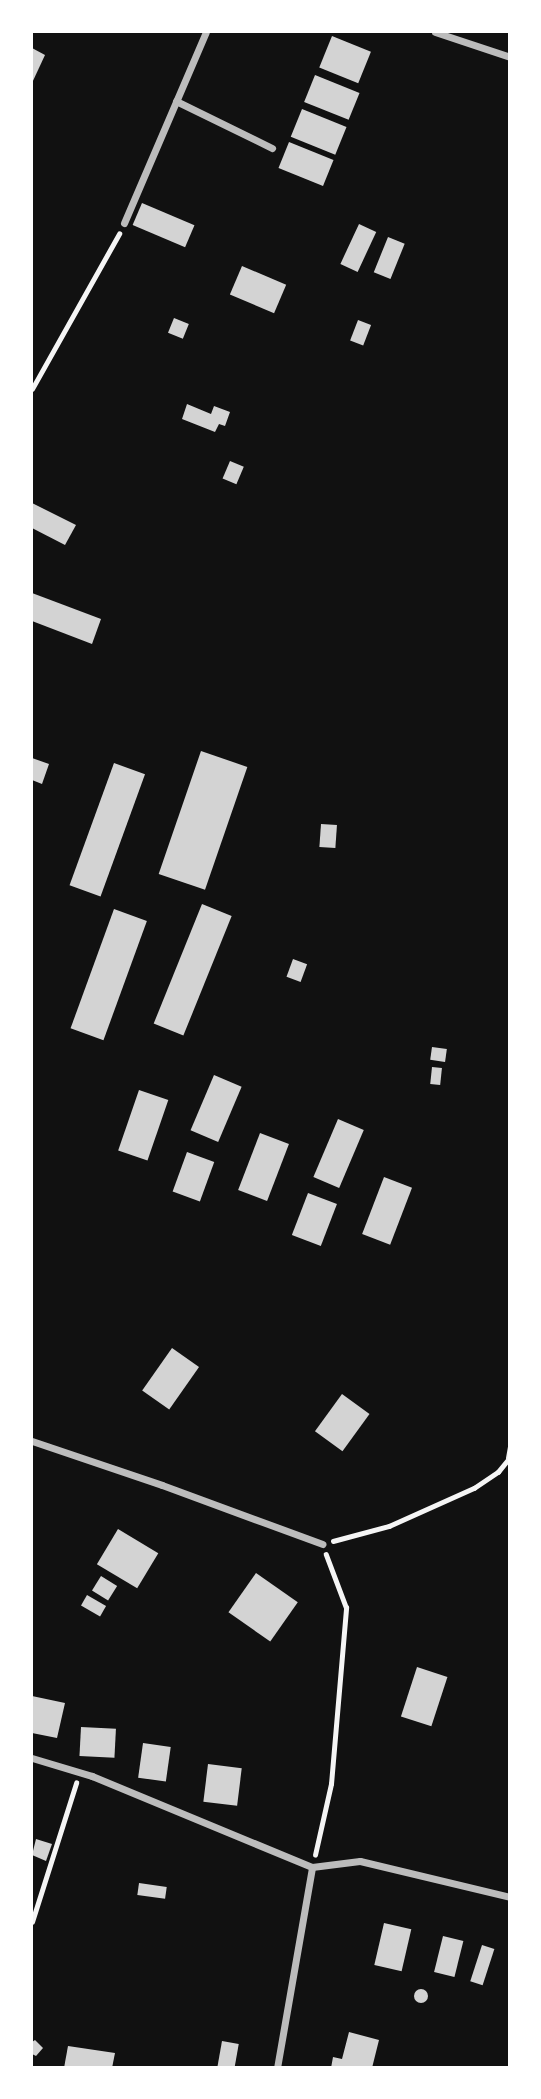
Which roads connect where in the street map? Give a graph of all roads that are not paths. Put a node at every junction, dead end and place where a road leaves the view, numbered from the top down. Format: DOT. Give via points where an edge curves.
graph roads {
  1 [pos="206,32"];
  2 [pos="435,32"];
  3 [pos="509,57"];
  4 [pos="176,101"];
  5 [pos="272,148"];
  6 [pos="124,223"];
  7 [pos="32,1441"];
  8 [pos="322,1544"];
  9 [pos="32,1758"];
  10 [pos="312,1867"];
  11 [pos="509,1897"];
  12 [pos="277,2067"];
  1 -- 4 [label="street"];
  2 -- 3 [label="street"];
  4 -- 5 [label="street"];
  4 -- 6 [label="street"];
  7 -- 8 [label="street"];
  9 -- 10 [label="street" via="79,1772"];
  10 -- 11 [label="street" via="360,1861"];
  10 -- 12 [label="street"];
}
